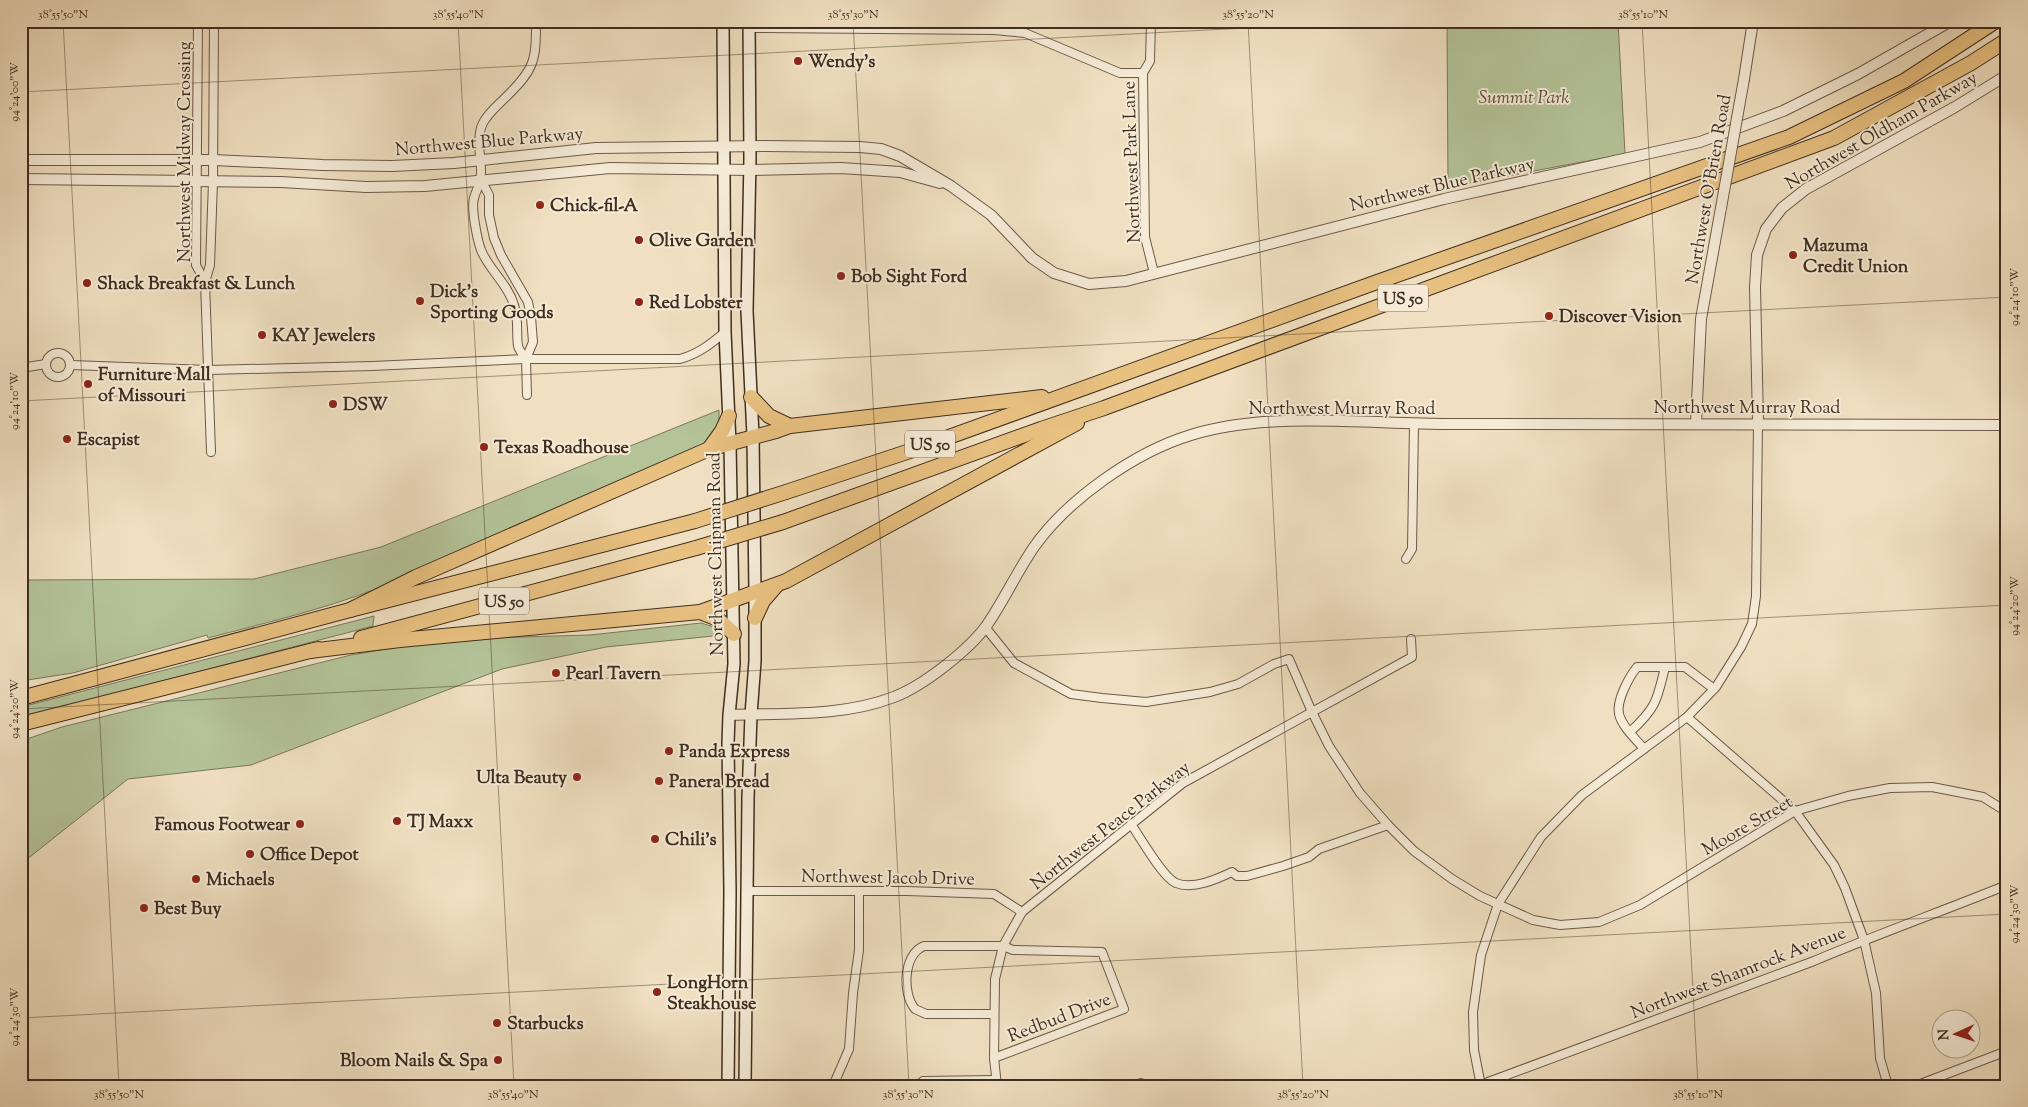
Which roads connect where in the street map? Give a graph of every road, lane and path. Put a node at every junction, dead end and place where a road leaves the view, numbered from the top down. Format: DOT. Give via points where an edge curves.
graph roads {
  1 [pos="198,21"];
  2 [pos="214,21"];
  3 [pos="536,21"];
  4 [pos="723,21"];
  5 [pos="1152,21"];
  6 [pos="1753,21"];
  7 [pos="1951,21"];
  8 [pos="1996,21"];
  9 [pos="749,24"];
  10 [pos="941,25"];
  11 [pos="2007,40"];
  12 [pos="1143,73"];
  13 [pos="2007,75"];
  14 [pos="724,146"];
  15 [pos="750,146"];
  16 [pos="21,160"];
  17 [pos="197,160"];
  18 [pos="213,160"];
  19 [pos="480,160"];
  20 [pos="724,170"];
  21 [pos="750,170"];
  22 [pos="21,179"];
  23 [pos="481,180"];
  24 [pos="197,182"];
  25 [pos="214,182"];
  26 [pos="951,186"];
  27 [pos="1154,273"];
  28 [pos="205,282"];
  29 [pos="725,332"];
  30 [pos="526,359"];
  31 [pos="46,364"];
  32 [pos="71,365"];
  33 [pos="21,368"];
  34 [pos="208,370"];
  35 [pos="1072,393"];
  36 [pos="526,395"];
  37 [pos="751,397"];
  38 [pos="1104,408"];
  39 [pos="729,416"];
  40 [pos="1758,422"];
  41 [pos="1696,423"];
  42 [pos="1414,424"];
  43 [pos="2007,425"];
  44 [pos="790,426"];
  45 [pos="753,436"];
  46 [pos="730,444"];
  47 [pos="709,449"];
  48 [pos="211,452"];
  49 [pos="1406,559"];
  50 [pos="777,584"];
  51 [pos="755,593"];
  52 [pos="732,600"];
  53 [pos="350,610"];
  54 [pos="700,612"];
  55 [pos="755,618"];
  56 [pos="985,627"];
  57 [pos="734,634"];
  58 [pos="1411,639"];
  59 [pos="310,651"];
  60 [pos="1665,666"];
  61 [pos="1714,689"];
  62 [pos="21,691"];
  63 [pos="46,692"];
  64 [pos="21,698"];
  65 [pos="1312,712"];
  66 [pos="750,714"];
  67 [pos="728,715"];
  68 [pos="1687,717"];
  69 [pos="21,724"];
  70 [pos="1630,732"];
  71 [pos="1644,749"];
  72 [pos="1795,811"];
  73 [pos="2007,812"];
  74 [pos="1131,824"];
  75 [pos="1388,825"];
  76 [pos="729,859"];
  77 [pos="2007,885"];
  78 [pos="747,891"];
  79 [pos="860,891"];
  80 [pos="1498,904"];
  81 [pos="1022,912"];
  82 [pos="1864,940"];
  83 [pos="1003,946"];
  84 [pos="994,1014"];
  85 [pos="2007,1051"];
  86 [pos="994,1058"];
  87 [pos="996,1083"];
  88 [pos="728,1086"];
  89 [pos="745,1086"];
  90 [pos="833,1086"];
  91 [pos="917,1086"];
  92 [pos="1129,1086"];
  93 [pos="1148,1086"];
  94 [pos="1480,1086"];
  95 [pos="1888,1086"];
  96 [pos="1915,1086"];
  1 -- 17 [label="street, Northwest Midway Crossing"];
  2 -- 18 [label="street, Northwest Midway Crossing"];
  3 -- 19 [label="street" via="536,54 532,64 482,124"];
  4 -- 14 [label="main road, Northwest Chipman Road"];
  5 -- 12 [label="street, Northwest Park Lane" via="1150,61"];
  6 -- 41 [label="street, Northwest O'Brien Road, bridge" via="1701,319"];
  7 -- 27 [label="street, Northwest Blue Parkway" via="1858,74 1783,111 1700,142 1444,199"];
  8 -- 35 [label="highway, US 50" via="1904,81 1789,137"];
  9 -- 10 [label="street"];
  9 -- 15 [label="main road"];
  10 -- 12 [label="street" via="1025,33 1120,74"];
  11 -- 38 [label="highway, US 50" via="1834,138"];
  12 -- 27 [label="street, Northwest Park Lane" via="1145,237"];
  13 -- 40 [label="street, Northwest Oldham Parkway" via="1806,189 1782,208 1766,229 1757,256 1755,287"];
  14 -- 15 [label="street, Northwest Blue Parkway"];
  14 -- 19 [label="street, Northwest Blue Parkway" via="596,148"];
  14 -- 20 [label="main road, Northwest Chipman Road"];
  15 -- 21 [label="main road"];
  15 -- 26 [label="street, Northwest Blue Parkway" via="880,149 900,156"];
  16 -- 17 [label="street, Northwest Blue Parkway"];
  17 -- 18 [label="street, Northwest Blue Parkway"];
  17 -- 24 [label="street, Northwest Midway Crossing"];
  18 -- 19 [label="street, Northwest Blue Parkway" via="392,166"];
  18 -- 25 [label="street, Northwest Midway Crossing"];
  19 -- 23 [label="street"];
  20 -- 21 [label="street, Northwest Blue Parkway"];
  20 -- 23 [label="street, Northwest Blue Parkway" via="610,168"];
  20 -- 29 [label="main road, Northwest Chipman Road"];
  21 -- 26 [label="street, Northwest Blue Parkway" via="872,169 900,172"];
  21 -- 37 [label="main road" via="747,310"];
  22 -- 24 [label="street, Northwest Blue Parkway"];
  23 -- 25 [label="street, Northwest Blue Parkway" via="425,186 366,187"];
  23 -- 30 [label="street" via="488,195 488,215 494,238 528,302 533,342"];
  23 -- 30 [label="street" via="474,199 481,250 509,292 518,322 518,347"];
  24 -- 25 [label="street, Northwest Blue Parkway"];
  24 -- 28 [label="street, Northwest Midway Crossing" via="196,265"];
  25 -- 28 [label="street, Northwest Midway Crossing" via="210,265"];
  26 -- 27 [label="street, Northwest Blue Parkway" via="991,215 1032,258 1054,273 1089,284 1126,281"];
  28 -- 34 [label="street, Northwest Midway Crossing"];
  29 -- 30 [label="street" via="708,347 680,359"];
  29 -- 39 [label="main road, Northwest Chipman Road"];
  30 -- 34 [label="street"];
  30 -- 36 [label="street"];
  31 -- 32 [label="street" via="49,356 57,353 65,354"];
  31 -- 32 [label="street" via="48,372 58,378 65,376"];
  31 -- 33 [label="street"];
  32 -- 34 [label="street"];
  34 -- 48 [label="street, Northwest Midway Crossing"];
  35 -- 44 [label="highway"];
  35 -- 53 [label="highway, US 50, bridge" via="910,452 695,521"];
  37 -- 44 [label="highway" via="769,416"];
  37 -- 45 [label="main road"];
  38 -- 50 [label="highway" via="1021,456"];
  38 -- 59 [label="highway, US 50, bridge" via="783,522"];
  39 -- 46 [label="main road, Northwest Chipman Road"];
  39 -- 47 [label="highway"];
  40 -- 41 [label="street, Northwest Murray Road"];
  40 -- 43 [label="street, Northwest Murray Road"];
  40 -- 61 [label="street" via="1756,596 1752,624"];
  41 -- 42 [label="street, Northwest Murray Road"];
  42 -- 49 [label="street" via="1412,549"];
  42 -- 56 [label="street, Northwest Murray Road" via="1264,422 1192,434 1161,446 1100,482 1058,517 1034,547"];
  44 -- 45 [label="highway"];
  45 -- 46 [label="highway"];
  45 -- 51 [label="main road"];
  46 -- 47 [label="highway"];
  46 -- 52 [label="main road, Northwest Chipman Road"];
  47 -- 53 [label="highway" via="416,577"];
  50 -- 51 [label="highway"];
  50 -- 55 [label="highway" via="763,601"];
  51 -- 52 [label="highway"];
  51 -- 55 [label="main road"];
  52 -- 54 [label="highway"];
  52 -- 57 [label="main road, Northwest Chipman Road"];
  53 -- 63 [label="highway, US 50"];
  54 -- 57 [label="highway" via="718,619"];
  54 -- 59 [label="highway"];
  55 -- 66 [label="main road"];
  56 -- 65 [label="street, Moore Street" via="1014,663 1071,694 1102,698 1146,702 1210,692 1238,684 1290,659"];
  56 -- 66 [label="street, Northwest Murray Road" via="949,663 899,696 834,712"];
  57 -- 67 [label="main road, Northwest Chipman Road"];
  58 -- 65 [label="street, Northwest Peace Parkway" via="1412,657"];
  59 -- 69 [label="highway, US 50"];
  60 -- 61 [label="street" via="1685,667"];
  60 -- 70 [label="street" via="1658,699"];
  60 -- 70 [label="street" via="1637,667 1631,675 1619,706 1619,715"];
  61 -- 68 [label="street"];
  62 -- 63 [label="highway"];
  63 -- 64 [label="highway, US 50"];
  65 -- 74 [label="street, Northwest Peace Parkway" via="1183,783"];
  65 -- 75 [label="street, Moore Street" via="1329,746 1360,792"];
  66 -- 67 [label="street, Northwest Murray Road"];
  66 -- 78 [label="main road"];
  67 -- 76 [label="main road, Northwest Chipman Road"];
  68 -- 71 [label="street"];
  68 -- 72 [label="street"];
  70 -- 71 [label="street"];
  71 -- 80 [label="street" via="1582,795 1541,837"];
  72 -- 73 [label="street, Moore Street" via="1890,788 1932,787 1983,797"];
  72 -- 80 [label="street, Moore Street" via="1640,905 1599,922 1560,925 1538,921"];
  72 -- 82 [label="street" via="1834,865"];
  74 -- 75 [label="street" via="1163,871 1174,883 1184,885 1209,882 1232,872 1237,876 1247,876 1283,866 1309,857 1319,849"];
  74 -- 81 [label="street, Northwest Peace Parkway"];
  75 -- 80 [label="street, Moore Street" via="1414,851 1452,879"];
  76 -- 78 [label="main road" via="738,882"];
  76 -- 88 [label="main road, Northwest Chipman Road"];
  77 -- 82 [label="street, Northwest Shamrock Avenue"];
  78 -- 79 [label="street, Northwest Jacob Drive"];
  78 -- 89 [label="main road"];
  79 -- 81 [label="street, Northwest Jacob Drive" via="994,894"];
  79 -- 90 [label="street" via="859,950 850,1049"];
  80 -- 94 [label="street" via="1481,955 1472,1012"];
  81 -- 83 [label="street, Northwest Peace Parkway"];
  82 -- 94 [label="street, Northwest Shamrock Avenue"];
  82 -- 95 [label="street" via="1876,993 1880,1058"];
  83 -- 84 [label="street, Northwest Peace Parkway" via="995,980"];
  83 -- 84 [label="street" via="924,946 913,952 908,964 908,994 912,1006 920,1012"];
  83 -- 86 [label="street, Redbud Drive" via="1013,950 1102,952 1124,1009"];
  84 -- 86 [label="street, Northwest Peace Parkway"];
  85 -- 96 [label="street"];
  86 -- 87 [label="street, Northwest Peace Parkway"];
  87 -- 91 [label="street" via="923,1081"];
  92 -- 93 [label="street" via="1141,1083"];
}
